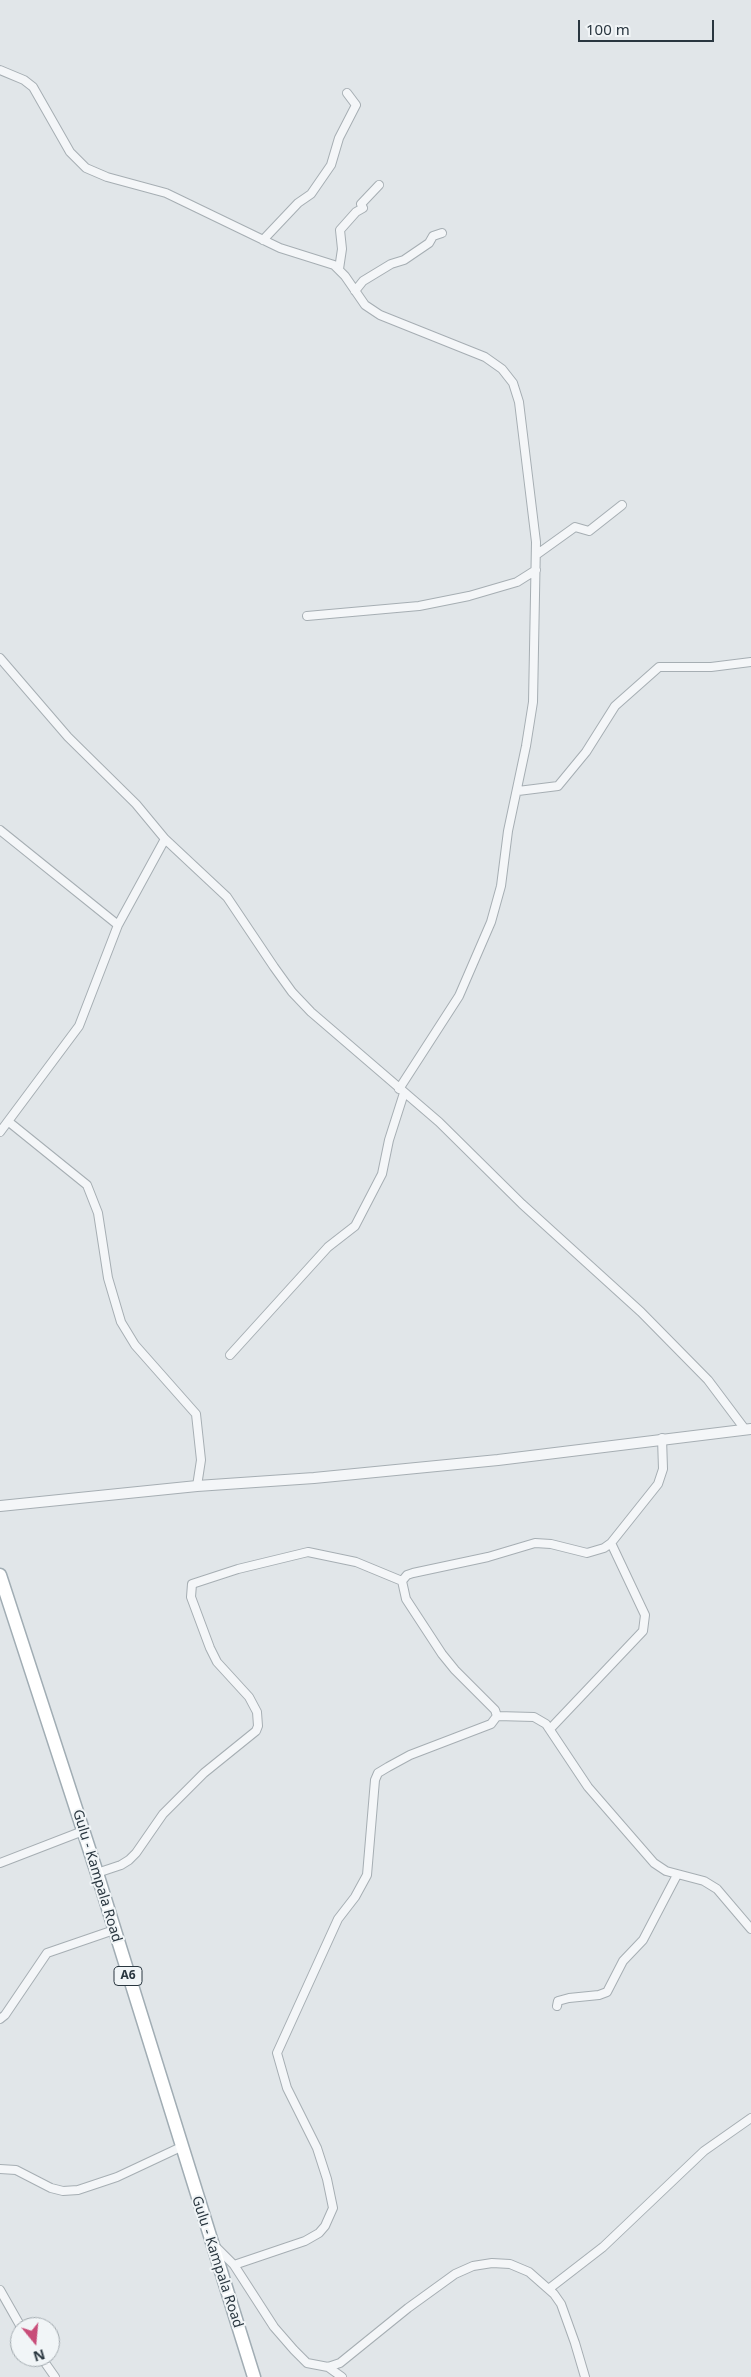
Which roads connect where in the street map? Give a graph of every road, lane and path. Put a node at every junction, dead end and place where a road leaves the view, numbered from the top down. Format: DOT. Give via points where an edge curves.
graph roads {
  1 [pos="0,70"];
  2 [pos="347,92"];
  3 [pos="379,185"];
  4 [pos="442,232"];
  5 [pos="263,240"];
  6 [pos="338,269"];
  7 [pos="355,291"];
  8 [pos="622,505"];
  9 [pos="536,556"];
  10 [pos="536,570"];
  11 [pos="307,616"];
  12 [pos="0,658"];
  13 [pos="751,662"];
  14 [pos="518,791"];
  15 [pos="0,830"];
  16 [pos="165,839"];
  17 [pos="118,925"];
  18 [pos="402,1091"];
  19 [pos="9,1122"];
  20 [pos="0,1132"];
  21 [pos="230,1355"];
  22 [pos="748,1428"];
  23 [pos="662,1438"];
  24 [pos="197,1486"];
  25 [pos="0,1506"];
  26 [pos="611,1543"];
  27 [pos="0,1575"];
  28 [pos="402,1581"];
  29 [pos="497,1716"];
  30 [pos="550,1729"];
  31 [pos="83,1831"];
  32 [pos="0,1863"];
  33 [pos="97,1873"];
  34 [pos="678,1876"];
  35 [pos="751,1929"];
  36 [pos="114,1930"];
  37 [pos="557,2006"];
  38 [pos="0,2019"];
  39 [pos="751,2118"];
  40 [pos="181,2147"];
  41 [pos="0,2169"];
  42 [pos="210,2240"];
  43 [pos="234,2265"];
  44 [pos="550,2288"];
  45 [pos="0,2290"];
  46 [pos="15,2317"];
  47 [pos="328,2367"];
  48 [pos="254,2377"];
  49 [pos="342,2377"];
  50 [pos="585,2377"];
  1 -- 5 [label="street" via="34,87 70,152 86,168 166,193"];
  2 -- 5 [label="street" via="356,105 339,138 330,166 311,194"];
  3 -- 6 [label="street" via="340,230 342,249"];
  4 -- 7 [label="street" via="432,236 420,250 363,281"];
  5 -- 6 [label="street"];
  6 -- 7 [label="street"];
  7 -- 9 [label="street" via="365,305 380,316 486,357 502,369 513,384 519,402 533,504"];
  8 -- 9 [label="street" via="589,531 574,527"];
  9 -- 10 [label="street"];
  10 -- 11 [label="street" via="517,582 469,596 419,606"];
  10 -- 14 [label="street" via="533,702"];
  12 -- 16 [label="street" via="68,737 136,804"];
  13 -- 14 [label="street" via="659,668 615,706 586,752 558,786"];
  14 -- 18 [label="street" via="508,831 501,886 491,922 459,996"];
  15 -- 17 [label="street"];
  16 -- 17 [label="street"];
  16 -- 18 [label="street" via="227,897 292,992"];
  17 -- 19 [label="street" via="79,1026"];
  18 -- 21 [label="street" via="382,1174 355,1226 328,1247"];
  18 -- 22 [label="street" via="640,1312 708,1380"];
  19 -- 20 [label="street"];
  19 -- 24 [label="street" via="87,1185 98,1213 108,1278 121,1322 135,1345 196,1414 201,1460"];
  22 -- 23 [label="street"];
  23 -- 24 [label="street" via="498,1460"];
  23 -- 26 [label="street" via="663,1469 658,1484"];
  24 -- 25 [label="street"];
  26 -- 28 [label="street" via="587,1553 535,1543 413,1573"];
  26 -- 30 [label="street" via="645,1616 643,1631"];
  27 -- 31 [label="main road, Gulu - Kampala Road / A6"];
  28 -- 29 [label="street" via="406,1599 442,1654"];
  28 -- 33 [label="street" via="351,1560 308,1552 238,1568 192,1584 191,1597 210,1648 217,1662 249,1697 257,1712 258,1726 204,1773 164,1814 129,1860"];
  29 -- 30 [label="street" via="534,1717"];
  29 -- 43 [label="street" via="491,1724 410,1755 378,1773 367,1875 338,1919 277,2052 280,2071 316,2148 333,2208 319,2233 305,2241"];
  30 -- 34 [label="street" via="588,1787 630,1838 654,1863"];
  31 -- 32 [label="street"];
  31 -- 33 [label="main road, Gulu - Kampala Road / A6"];
  33 -- 36 [label="main road, Gulu - Kampala Road / A6"];
  34 -- 35 [label="street" via="704,1881 716,1889"];
  34 -- 37 [label="street" via="643,1940 623,1961 607,1992 558,2001"];
  36 -- 38 [label="street" via="47,1953"];
  36 -- 40 [label="main road, Gulu - Kampala Road / A6"];
  39 -- 44 [label="street" via="704,2151 610,2241"];
  40 -- 41 [label="street" via="117,2177 78,2190 63,2191 16,2170"];
  40 -- 42 [label="main road, Gulu - Kampala Road / A6"];
  42 -- 43 [label="street"];
  42 -- 48 [label="main road, Gulu - Kampala Road / A6"];
  43 -- 47 [label="street" via="274,2327 294,2350 307,2362"];
  44 -- 47 [label="street" via="529,2272 510,2264 473,2266 455,2274 340,2363"];
  44 -- 50 [label="street" via="561,2304 576,2342"];
  45 -- 46 [label="street"];
  47 -- 49 [label="street"];
}
